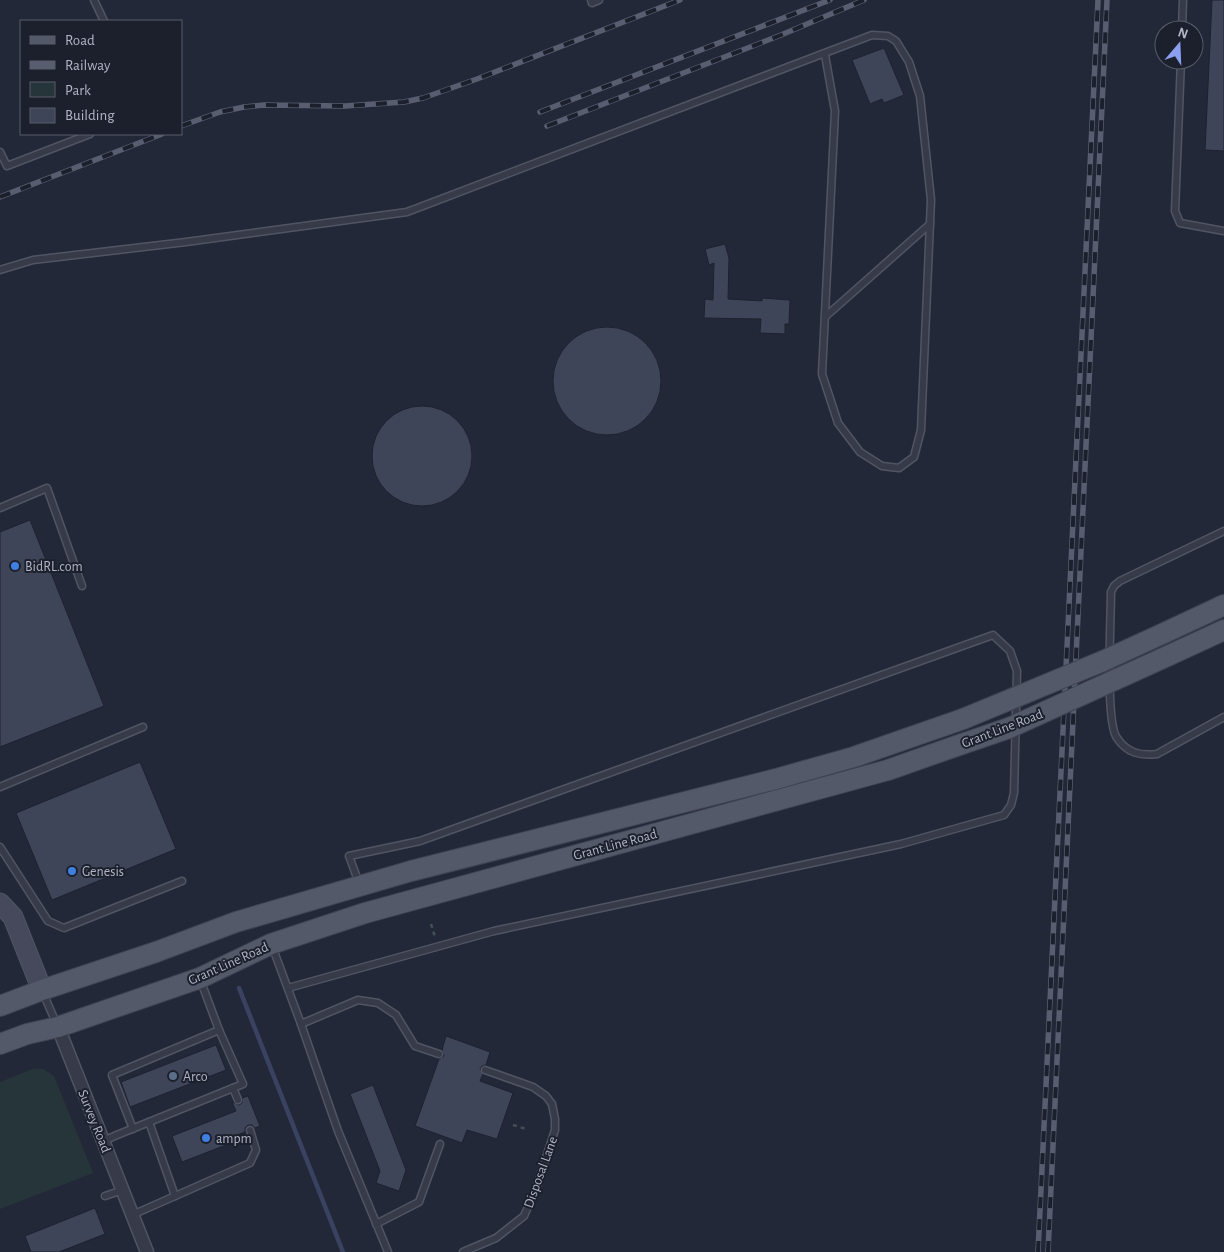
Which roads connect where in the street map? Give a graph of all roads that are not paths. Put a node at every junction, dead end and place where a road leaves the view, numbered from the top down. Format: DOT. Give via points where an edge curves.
graph roads {
  1 [pos="94,0"];
  2 [pos="591,0"];
  3 [pos="600,0"];
  4 [pos="1183,0"];
  5 [pos="104,20"];
  6 [pos="1182,20"];
  7 [pos="825,54"];
  8 [pos="1181,70"];
  9 [pos="87,135"];
  10 [pos="0,152"];
  11 [pos="930,224"];
  12 [pos="1224,230"];
  13 [pos="0,270"];
  14 [pos="825,316"];
  15 [pos="0,508"];
  16 [pos="1224,531"];
  17 [pos="82,586"];
  18 [pos="1224,605"];
  19 [pos="1224,630"];
  20 [pos="1224,717"];
  21 [pos="143,726"];
  22 [pos="0,787"];
  23 [pos="0,847"];
  24 [pos="182,881"];
  25 [pos="360,886"];
  26 [pos="0,903"];
  27 [pos="271,944"];
  28 [pos="200,978"];
  29 [pos="288,988"];
  30 [pos="42,990"];
  31 [pos="0,1006"];
  32 [pos="301,1024"];
  33 [pos="58,1027"];
  34 [pos="219,1030"];
  35 [pos="0,1044"];
  36 [pos="439,1054"];
  37 [pos="485,1070"];
  38 [pos="233,1088"];
  39 [pos="238,1100"];
  40 [pos="149,1122"];
  41 [pos="133,1129"];
  42 [pos="250,1130"];
  43 [pos="103,1141"];
  44 [pos="440,1144"];
  45 [pos="123,1190"];
  46 [pos="105,1196"];
  47 [pos="175,1196"];
  48 [pos="132,1215"];
  49 [pos="376,1224"];
  50 [pos="147,1252"];
  51 [pos="388,1252"];
  52 [pos="462,1252"];
  1 -- 5 [label="lane"];
  2 -- 3 [label="lane" via="592,3"];
  4 -- 6 [label="lane"];
  7 -- 11 [label="lane" via="872,35 888,36 896,41 909,62 920,96 931,200"];
  7 -- 13 [label="lane" via="407,212 33,260"];
  7 -- 14 [label="lane" via="835,110"];
  8 -- 12 [label="lane" via="1175,211 1180,223"];
  9 -- 10 [label="lane" via="7,166"];
  11 -- 14 [label="lane"];
  11 -- 14 [label="lane" via="921,430 914,457 899,468 882,466 860,452 838,424 822,374"];
  15 -- 17 [label="lane" via="46,488"];
  16 -- 20 [label="lane" via="1114,586 1111,592 1110,715 1115,737 1125,748 1144,755 1157,754"];
  18 -- 25 [label="main road, Grant Line Road, bridge" via="1103,661 963,719 854,757"];
  19 -- 27 [label="main road, Grant Line Road, bridge" via="1009,728 888,770 384,908"];
  21 -- 22 [label="lane"];
  23 -- 24 [label="lane" via="48,921 64,928"];
  25 -- 29 [label="lane" via="349,856 420,841 993,635 1010,651 1017,672 1014,793 1012,805 1004,815 900,844 494,931"];
  25 -- 30 [label="main road, Grant Line Road" via="236,922"];
  26 -- 30 [label="main road" via="12,917"];
  27 -- 28 [label="main road, Grant Line Road"];
  27 -- 29 [label="lane"];
  28 -- 33 [label="main road, Grant Line Road"];
  28 -- 34 [label="lane"];
  29 -- 32 [label="lane"];
  30 -- 31 [label="main road, Grant Line Road"];
  30 -- 33 [label="lane, Survey Road"];
  32 -- 36 [label="lane" via="358,1000 378,1003 396,1016 415,1046"];
  32 -- 49 [label="lane" via="338,1131"];
  33 -- 35 [label="main road, Grant Line Road"];
  33 -- 43 [label="street, Survey Road"];
  34 -- 38 [label="lane" via="243,1084"];
  34 -- 41 [label="lane" via="112,1075"];
  37 -- 52 [label="lane, Disposal Lane" via="533,1087 546,1096 552,1104 555,1130 524,1216 496,1238"];
  38 -- 39 [label="lane"];
  38 -- 40 [label="lane"];
  40 -- 41 [label="lane"];
  40 -- 47 [label="lane"];
  41 -- 43 [label="lane"];
  42 -- 47 [label="lane" via="256,1150 250,1163"];
  43 -- 45 [label="street, Survey Road"];
  44 -- 49 [label="lane" via="419,1202"];
  45 -- 46 [label="lane"];
  45 -- 48 [label="street, Survey Road"];
  47 -- 48 [label="lane"];
  48 -- 50 [label="street, Survey Road"];
  49 -- 51 [label="lane"];
}
